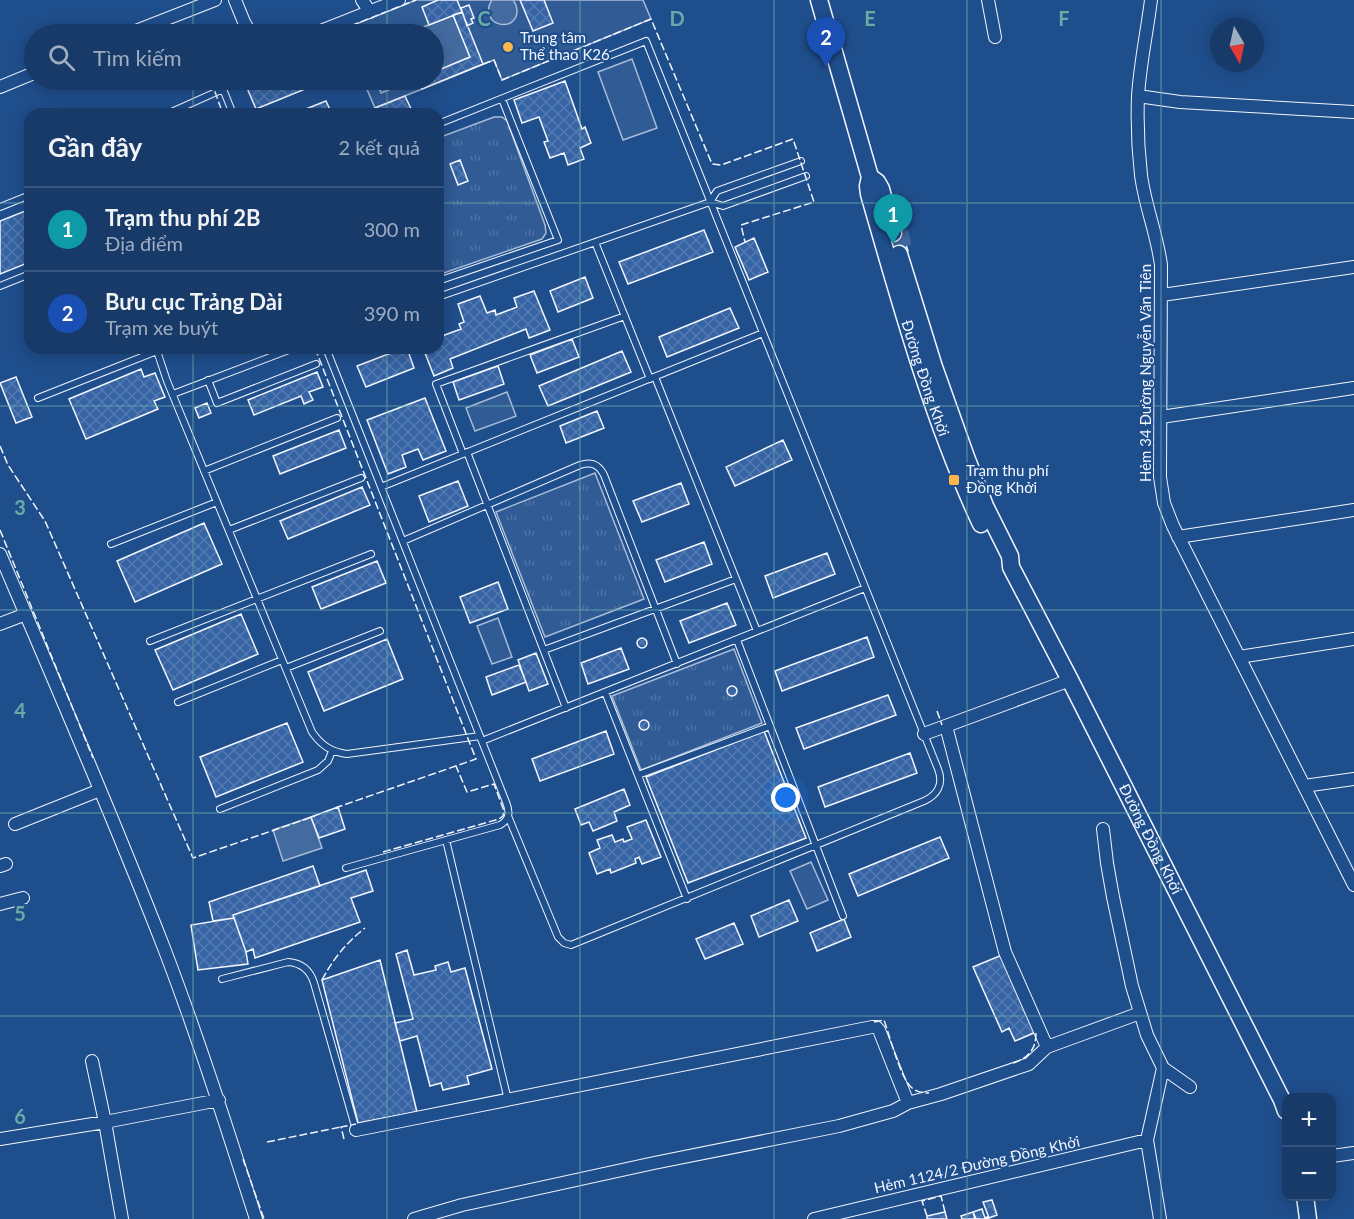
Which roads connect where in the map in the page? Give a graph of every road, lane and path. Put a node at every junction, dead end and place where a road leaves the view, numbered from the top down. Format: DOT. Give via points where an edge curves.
graph roads {
  1 [pos="214,0"];
  2 [pos="236,0"];
  3 [pos="362,0"];
  4 [pos="399,0"];
  5 [pos="819,0"];
  6 [pos="988,0"];
  7 [pos="1151,0"];
  8 [pos="370,12"];
  9 [pos="153,24"];
  10 [pos="245,24"];
  11 [pos="339,24"];
  12 [pos="994,37"];
  13 [pos="24,77"];
  14 [pos="0,87"];
  15 [pos="221,90"];
  16 [pos="223,90"];
  17 [pos="1138,96"];
  18 [pos="501,99"];
  19 [pos="180,108"];
  20 [pos="231,108"];
  21 [pos="1354,112"];
  22 [pos="444,122"];
  23 [pos="801,161"];
  24 [pos="806,176"];
  25 [pos="870,177"];
  26 [pos="24,197"];
  27 [pos="710,202"];
  28 [pos="0,207"];
  29 [pos="894,227"];
  30 [pos="595,242"];
  31 [pos="902,257"];
  32 [pos="1354,267"];
  33 [pos="24,276"];
  34 [pos="444,279"];
  35 [pos="0,286"];
  36 [pos="444,295"];
  37 [pos="1162,295"];
  38 [pos="625,316"];
  39 [pos="763,333"];
  40 [pos="145,354"];
  41 [pos="159,354"];
  42 [pos="278,354"];
  43 [pos="328,354"];
  44 [pos="316,364"];
  45 [pos="652,378"];
  46 [pos="208,380"];
  47 [pos="1354,388"];
  48 [pos="173,394"];
  49 [pos="38,398"];
  50 [pos="1161,417"];
  51 [pos="337,418"];
  52 [pos="465,453"];
  53 [pos="204,471"];
  54 [pos="361,478"];
  55 [pos="381,487"];
  56 [pos="217,502"];
  57 [pos="487,505"];
  58 [pos="1354,510"];
  59 [pos="229,530"];
  60 [pos="1178,537"];
  61 [pos="403,541"];
  62 [pos="111,544"];
  63 [pos="0,554"];
  64 [pos="370,554"];
  65 [pos="1011,567"];
  66 [pos="736,579"];
  67 [pos="866,588"];
  68 [pos="257,598"];
  69 [pos="656,609"];
  70 [pos="26,614"];
  71 [pos="0,624"];
  72 [pos="380,632"];
  73 [pos="757,632"];
  74 [pos="1354,639"];
  75 [pos="737,640"];
  76 [pos="150,641"];
  77 [pos="544,650"];
  78 [pos="1239,657"];
  79 [pos="282,660"];
  80 [pos="677,664"];
  81 [pos="286,668"];
  82 [pos="1070,680"];
  83 [pos="605,692"];
  84 [pos="178,702"];
  85 [pos="566,708"];
  86 [pos="770,726"];
  87 [pos="946,726"];
  88 [pos="924,734"];
  89 [pos="481,739"];
  90 [pos="332,751"];
  91 [pos="638,775"];
  92 [pos="1354,779"];
  93 [pos="1304,786"];
  94 [pos="100,790"];
  95 [pos="220,809"];
  96 [pos="508,816"];
  97 [pos="15,824"];
  98 [pos="1103,829"];
  99 [pos="446,840"];
  100 [pos="816,846"];
  101 [pos="346,868"];
  102 [pos="1354,885"];
  103 [pos="23,898"];
  104 [pos="687,899"];
  105 [pos="0,904"];
  106 [pos="843,916"];
  107 [pos="222,979"];
  108 [pos="1140,1013"];
  109 [pos="1047,1047"];
  110 [pos="92,1061"];
  111 [pos="1163,1068"];
  112 [pos="1190,1087"];
  113 [pos="219,1100"];
  114 [pos="508,1100"];
  115 [pos="1282,1101"];
  116 [pos="908,1103"];
  117 [pos="105,1122"];
  118 [pos="356,1130"];
  119 [pos="0,1139"];
  120 [pos="1147,1140"];
  121 [pos="1354,1154"];
  122 [pos="1336,1156"];
  123 [pos="1306,1201"];
  124 [pos="122,1219"];
  125 [pos="256,1219"];
  126 [pos="414,1219"];
  127 [pos="814,1219"];
  128 [pos="1160,1219"];
  129 [pos="1308,1219"];
  1 -- 9 [label="street"];
  2 -- 10 [label="street"];
  3 -- 8 [label="street"];
  4 -- 8 [label="street"];
  5 -- 25 [label="main road, Đường Đồng Khởi"];
  6 -- 12 [label="street"];
  7 -- 17 [label="street, Hẻm 34 Đường Nguyễn Văn Tiên"];
  8 -- 11 [label="street"];
  13 -- 14 [label="street"];
  15 -- 19 [label="lane"];
  16 -- 20 [label="lane"];
  17 -- 21 [label="street"];
  17 -- 37 [label="street, Hẻm 34 Đường Nguyễn Văn Tiên" via="1141,175 1159,250"];
  18 -- 22 [label="lane"];
  18 -- 27 [label="lane" via="646,41"];
  18 -- 34 [label="lane" via="558,240"];
  23 -- 27 [label="lane" via="717,191"];
  24 -- 27 [label="lane" via="723,206"];
  25 -- 29 [label="main road, Đường Đồng Khởi" via="881,189"];
  25 -- 65 [label="main road, Đường Đồng Khởi" via="869,194 927,385 976,512 1001,562"];
  26 -- 28 [label="lane"];
  27 -- 30 [label="lane"];
  27 -- 39 [label="lane"];
  30 -- 36 [label="lane"];
  30 -- 38 [label="lane"];
  31 -- 65 [label="main road, Đường Đồng Khởi" via="915,308 966,457 1010,556"];
  32 -- 37 [label="street"];
  33 -- 35 [label="lane"];
  37 -- 50 [label="street, Hẻm 34 Đường Nguyễn Văn Tiên"];
  38 -- 45 [label="lane"];
  38 -- 52 [label="lane" via="436,384"];
  39 -- 45 [label="lane"];
  39 -- 67 [label="lane"];
  40 -- 49 [label="lane"];
  41 -- 48 [label="lane"];
  42 -- 46 [label="lane"];
  43 -- 55 [label="lane"];
  44 -- 46 [label="lane" via="217,403"];
  45 -- 52 [label="lane"];
  45 -- 66 [label="lane"];
  46 -- 48 [label="lane"];
  47 -- 50 [label="street"];
  48 -- 53 [label="lane"];
  50 -- 60 [label="street, Hẻm 34 Đường Nguyễn Văn Tiên" via="1162,494"];
  51 -- 53 [label="lane"];
  52 -- 55 [label="lane"];
  52 -- 57 [label="lane"];
  53 -- 56 [label="lane"];
  54 -- 59 [label="lane"];
  55 -- 61 [label="lane"];
  56 -- 59 [label="lane"];
  56 -- 62 [label="lane"];
  57 -- 61 [label="lane"];
  57 -- 69 [label="lane" via="580,465 597,466 604,475"];
  57 -- 77 [label="lane"];
  58 -- 60 [label="street"];
  59 -- 68 [label="lane"];
  60 -- 78 [label="street, Hẻm 34 Đường Nguyễn Văn Tiên"];
  61 -- 89 [label="lane"];
  63 -- 70 [label="street"];
  64 -- 68 [label="lane"];
  65 -- 82 [label="main road, Đường Đồng Khởi"];
  66 -- 69 [label="lane"];
  66 -- 73 [label="lane"];
  67 -- 73 [label="lane"];
  67 -- 88 [label="lane"];
  68 -- 76 [label="lane"];
  68 -- 79 [label="lane"];
  69 -- 77 [label="lane"];
  69 -- 80 [label="lane"];
  70 -- 71 [label="street"];
  70 -- 94 [label="street"];
  72 -- 81 [label="lane"];
  73 -- 75 [label="lane"];
  74 -- 78 [label="street"];
  75 -- 80 [label="lane"];
  75 -- 86 [label="lane"];
  77 -- 85 [label="lane"];
  78 -- 93 [label="street, Hẻm 34 Đường Nguyễn Văn Tiên"];
  79 -- 81 [label="lane"];
  79 -- 84 [label="lane"];
  80 -- 83 [label="lane"];
  81 -- 90 [label="lane" via="312,732"];
  82 -- 87 [label="street"];
  82 -- 115 [label="main road, Đường Đồng Khởi"];
  83 -- 85 [label="lane"];
  83 -- 91 [label="lane"];
  85 -- 89 [label="lane"];
  86 -- 91 [label="lane"];
  86 -- 100 [label="lane"];
  87 -- 88 [label="street"];
  87 -- 109 [label="street" via="1005,952"];
  88 -- 100 [label="lane" via="940,774 935,794"];
  89 -- 90 [label="lane" via="356,754"];
  89 -- 96 [label="lane" via="507,802"];
  90 -- 95 [label="lane" via="318,770"];
  91 -- 104 [label="lane"];
  92 -- 93 [label="street"];
  93 -- 102 [label="street, Hẻm 34 Đường Nguyễn Văn Tiên"];
  94 -- 97 [label="street"];
  94 -- 113 [label="street"];
  96 -- 99 [label="lane" via="500,825"];
  96 -- 104 [label="lane" via="558,937 564,943 575,945"];
  98 -- 108 [label="street" via="1113,897"];
  99 -- 101 [label="lane"];
  99 -- 114 [label="lane"];
  100 -- 104 [label="lane"];
  100 -- 106 [label="lane"];
  103 -- 105 [label="street"];
  107 -- 118 [label="lane" via="288,962 308,971"];
  108 -- 109 [label="street"];
  108 -- 111 [label="street"];
  109 -- 116 [label="street" via="1029,1064"];
  110 -- 117 [label="street"];
  111 -- 112 [label="street"];
  111 -- 120 [label="street"];
  113 -- 117 [label="street"];
  113 -- 125 [label="street"];
  114 -- 116 [label="street" via="876,1027"];
  114 -- 118 [label="street"];
  116 -- 126 [label="street" via="839,1126 462,1205"];
  117 -- 119 [label="street"];
  117 -- 124 [label="street"];
  120 -- 127 [label="street, Hẻm 1124/2 Đường Đồng Khởi"];
  120 -- 128 [label="street"];
  121 -- 122 [label="street"];
  123 -- 129 [label="main road"];
}
